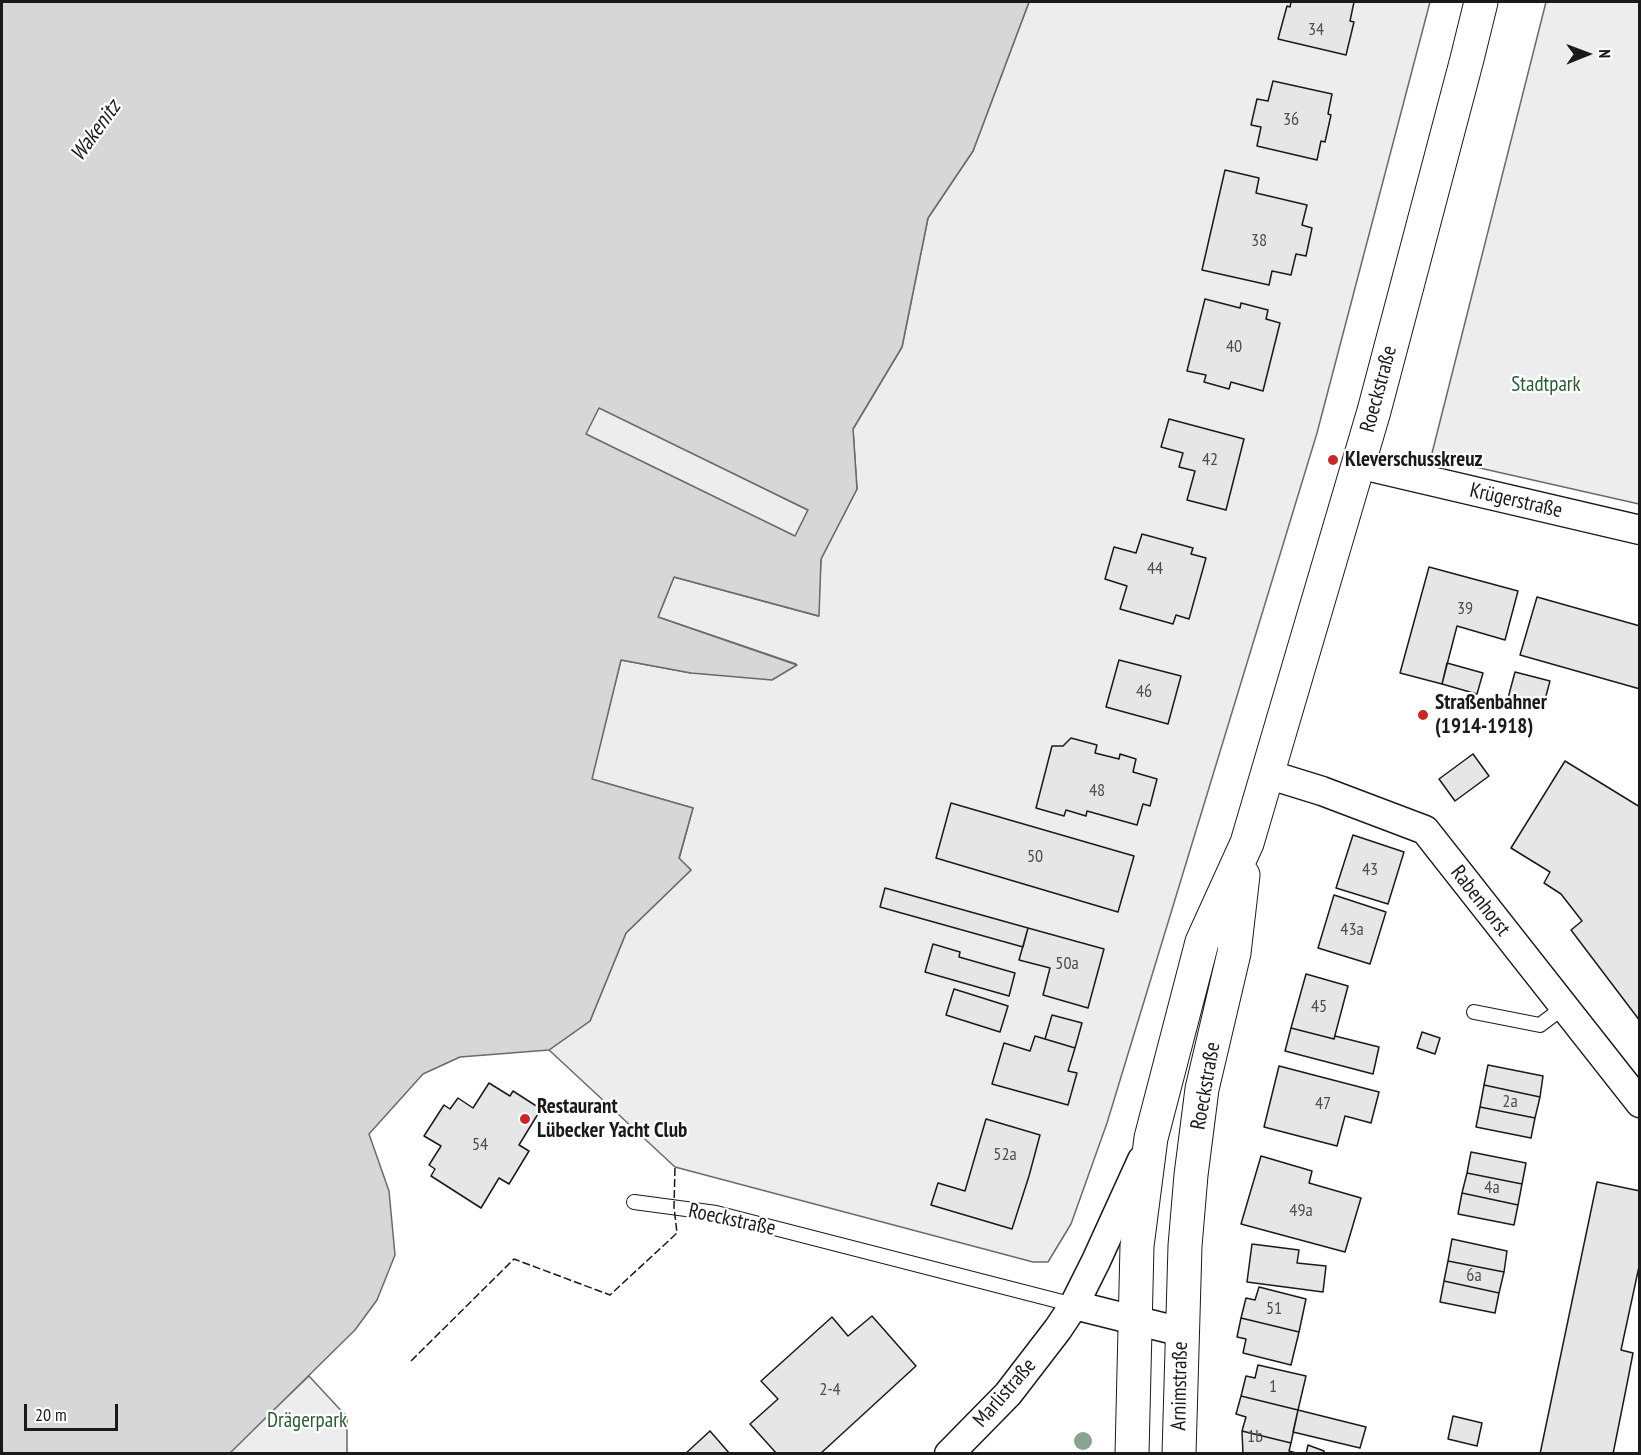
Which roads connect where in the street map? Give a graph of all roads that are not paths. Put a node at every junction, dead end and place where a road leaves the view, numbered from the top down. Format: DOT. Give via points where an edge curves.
graph roads {
  1 [pos="1480,2"];
  2 [pos="1358,464"];
  3 [pos="1640,530"];
  4 [pos="1267,774"];
  5 [pos="1247,843"];
  6 [pos="1564,1006"];
  7 [pos="1474,1012"];
  8 [pos="1640,1102"];
  9 [pos="1151,1138"];
  10 [pos="634,1202"];
  11 [pos="1074,1305"];
  12 [pos="1134,1320"];
  13 [pos="1058,1329"];
  14 [pos="1182,1332"];
  15 [pos="949,1454"];
  16 [pos="1132,1454"];
  17 [pos="1179,1454"];
  1 -- 2 [label="main road, Roeckstraße"];
  2 -- 3 [label="street, Krügerstraße"];
  2 -- 4 [label="main road, Roeckstraße"];
  4 -- 5 [label="main road, Roeckstraße"];
  4 -- 6 [label="street, Rabenhorst" via="1425,830"];
  5 -- 9 [label="main road, Roeckstraße" via="1202,942"];
  5 -- 14 [label="main road, Roeckstraße" via="1234,953 1201,1099 1185,1246"];
  6 -- 7 [label="lane" via="1540,1025"];
  6 -- 8 [label="street, Rabenhorst"];
  9 -- 11 [label="street, Roeckstraße" via="1124,1204"];
  9 -- 12 [label="main road, Roeckstraße" via="1137,1246"];
  10 -- 11 [label="lane, Roeckstraße" via="716,1213"];
  11 -- 12 [label="street, Arnimstraße"];
  11 -- 13 [label="street, Roeckstraße"];
  12 -- 14 [label="street, Arnimstraße"];
  12 -- 16 [label="main road"];
  13 -- 15 [label="street, Marlistraße" via="1008,1394"];
  14 -- 17 [label="main road, Arnimstraße"];
}
